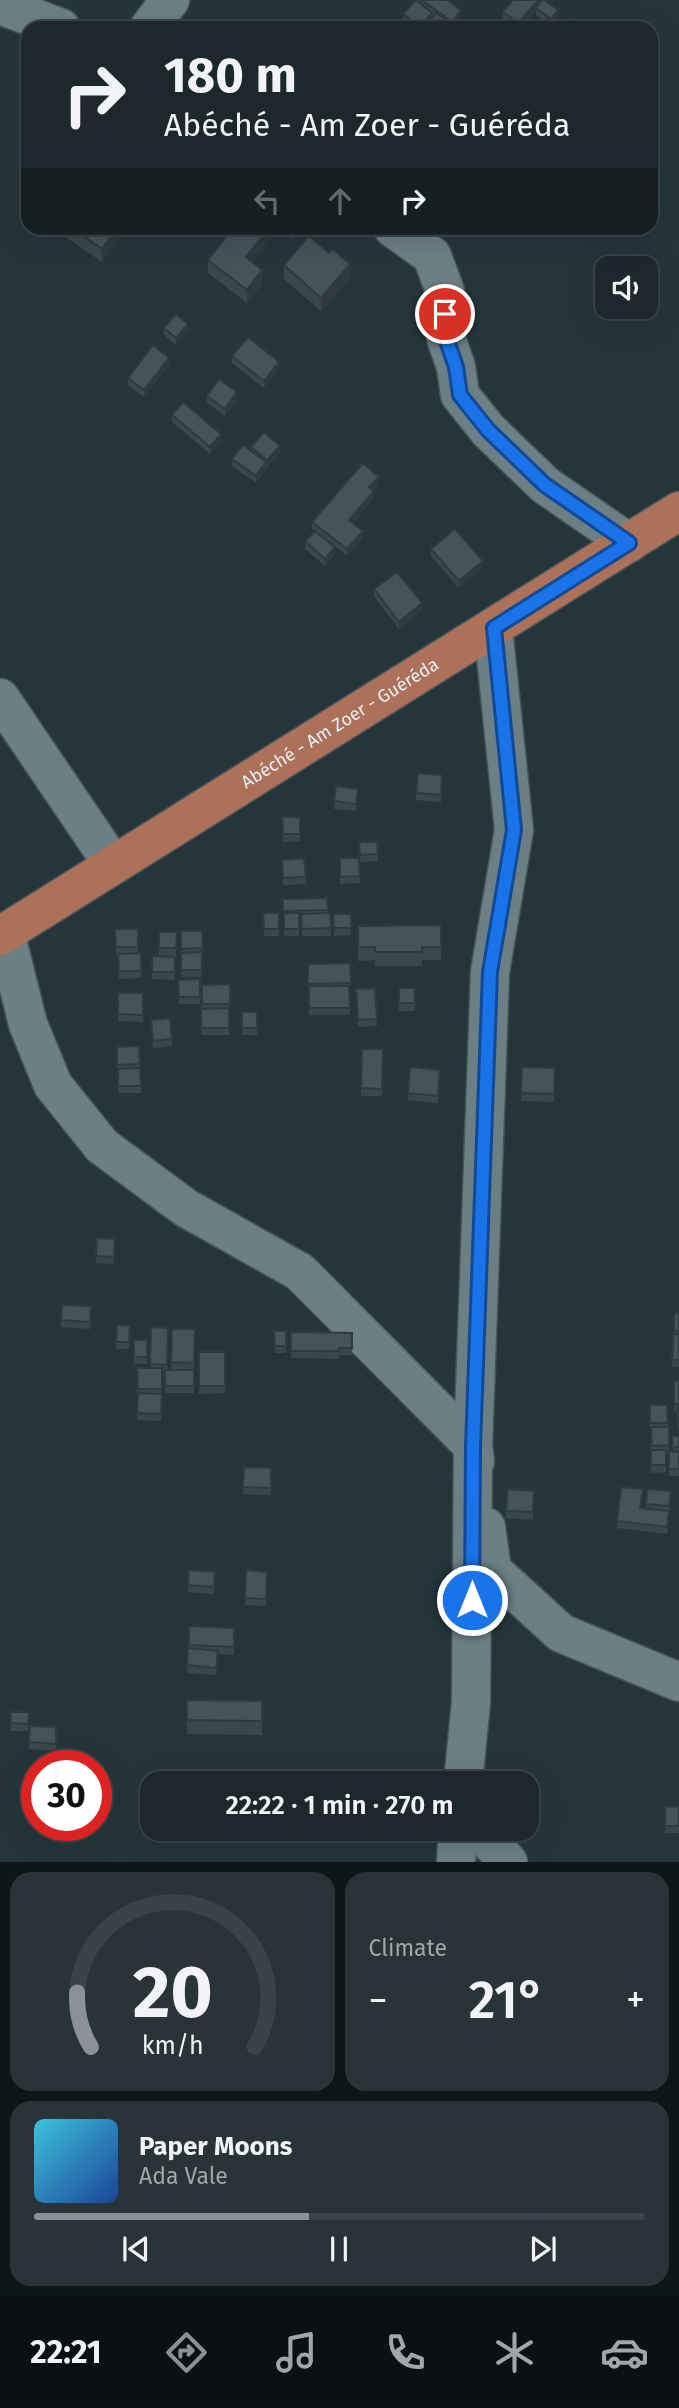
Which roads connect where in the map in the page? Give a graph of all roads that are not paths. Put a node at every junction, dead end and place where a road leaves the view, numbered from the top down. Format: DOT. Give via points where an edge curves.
graph roads {
  1 [pos="170,0"];
  2 [pos="0,5"];
  3 [pos="42,21"];
  4 [pos="154,21"];
  5 [pos="403,235"];
  6 [pos="679,511"];
  7 [pos="629,543"];
  8 [pos="494,628"];
  9 [pos="0,698"];
  10 [pos="18,750"];
  11 [pos="112,863"];
  12 [pos="3,934"];
  13 [pos="473,1447"];
  14 [pos="679,1682"];
  15 [pos="464,1771"];
  16 [pos="457,1841"];
  17 [pos="489,1841"];
  18 [pos="456,1862"];
  19 [pos="508,1862"];
  1 -- 4 [label="street"];
  2 -- 3 [label="street"];
  5 -- 7 [label="street" via="432,256 445,291 446,338 460,395 488,430 545,485"];
  6 -- 7 [label="main road, Abéché - Am Zoer - Guéréda"];
  7 -- 8 [label="main road, Abéché - Am Zoer - Guéréda"];
  8 -- 11 [label="main road, Abéché - Am Zoer - Guéréda"];
  8 -- 13 [label="street" via="514,830 490,972"];
  9 -- 10 [label="street"];
  10 -- 11 [label="street"];
  11 -- 12 [label="main road, Abéché - Am Zoer - Guéréda"];
  12 -- 13 [label="street" via="28,1024 53,1084 102,1146 186,1208 300,1272"];
  13 -- 14 [label="street" via="492,1570 561,1633"];
  13 -- 15 [label="street" via="471,1702"];
  16 -- 18 [label="street"];
  17 -- 19 [label="street"];
}
